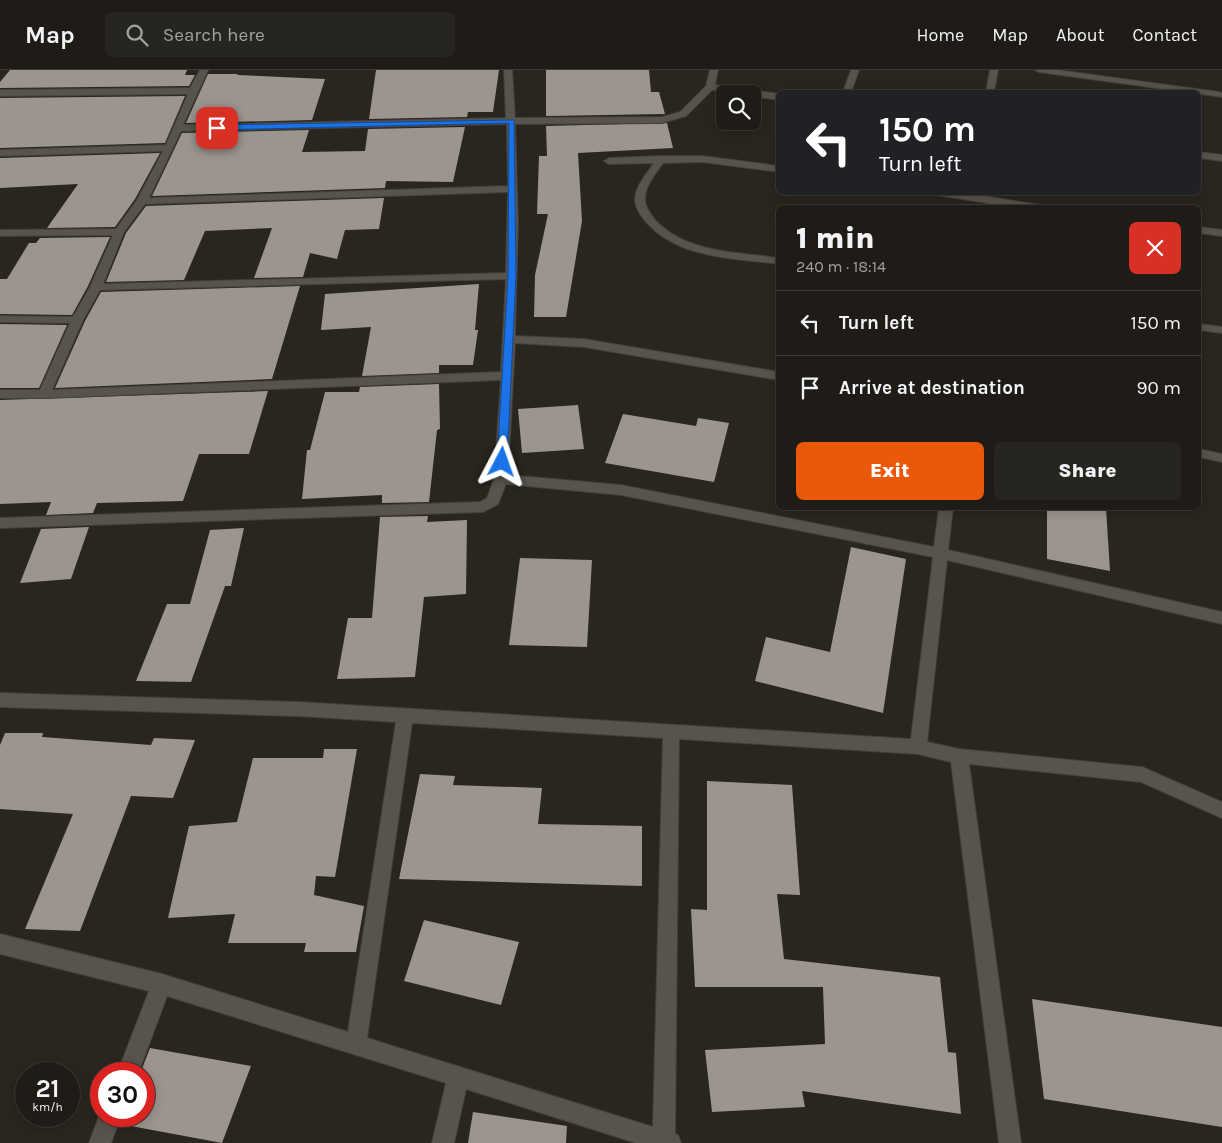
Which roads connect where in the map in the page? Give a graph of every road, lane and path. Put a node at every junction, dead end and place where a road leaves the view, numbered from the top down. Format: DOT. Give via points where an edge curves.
graph roads {
  1 [pos="204,70"];
  2 [pos="209,70"];
  3 [pos="508,70"];
  4 [pos="714,70"];
  5 [pos="855,70"];
  6 [pos="994,70"];
  7 [pos="1038,70"];
  8 [pos="710,87"];
  9 [pos="848,90"];
  10 [pos="990,90"];
  11 [pos="1183,90"];
  12 [pos="193,91"];
  13 [pos="0,93"];
  14 [pos="1201,93"];
  15 [pos="1219,95"];
  16 [pos="776,97"];
  17 [pos="512,121"];
  18 [pos="178,128"];
  19 [pos="169,148"];
  20 [pos="0,153"];
  21 [pos="1201,155"];
  22 [pos="1222,158"];
  23 [pos="661,159"];
  24 [pos="609,161"];
  25 [pos="776,169"];
  26 [pos="512,189"];
  27 [pos="953,195"];
  28 [pos="980,200"];
  29 [pos="142,201"];
  30 [pos="1018,205"];
  31 [pos="1201,230"];
  32 [pos="120,232"];
  33 [pos="0,233"];
  34 [pos="1222,234"];
  35 [pos="776,261"];
  36 [pos="512,276"];
  37 [pos="96,287"];
  38 [pos="0,319"];
  39 [pos="77,320"];
  40 [pos="1201,326"];
  41 [pos="1222,330"];
  42 [pos="510,339"];
  43 [pos="776,375"];
  44 [pos="508,376"];
  45 [pos="0,394"];
  46 [pos="44,394"];
  47 [pos="1201,453"];
  48 [pos="1222,458"];
  49 [pos="501,479"];
  50 [pos="946,510"];
  51 [pos="0,523"];
  52 [pos="940,553"];
  53 [pos="1222,618"];
  54 [pos="1,702"];
  55 [pos="405,716"];
  56 [pos="671,732"];
  57 [pos="918,747"];
  58 [pos="959,756"];
  59 [pos="1222,810"];
  60 [pos="0,944"];
  61 [pos="162,984"];
  62 [pos="356,1045"];
  63 [pos="132,1062"];
  64 [pos="458,1076"];
  65 [pos="106,1127"];
  66 [pos="667,1142"];
  67 [pos="100,1143"];
  68 [pos="443,1143"];
  69 [pos="1010,1143"];
  1 -- 2 [label="street"];
  1 -- 12 [label="street"];
  3 -- 17 [label="street"];
  4 -- 8 [label="street"];
  5 -- 9 [label="street"];
  6 -- 10 [label="street"];
  7 -- 11 [label="street"];
  8 -- 16 [label="street"];
  8 -- 17 [label="street" via="683,114 667,119"];
  12 -- 13 [label="street"];
  12 -- 18 [label="street"];
  14 -- 15 [label="street"];
  17 -- 18 [label="street"];
  17 -- 26 [label="street"];
  18 -- 19 [label="street"];
  19 -- 20 [label="street"];
  19 -- 29 [label="street"];
  21 -- 22 [label="street"];
  23 -- 24 [label="street"];
  23 -- 25 [label="street" via="702,159"];
  23 -- 35 [label="street" via="644,184 640,201 647,217 662,233 697,249"];
  26 -- 29 [label="street"];
  26 -- 36 [label="street"];
  27 -- 28 [label="street"];
  28 -- 30 [label="street"];
  29 -- 32 [label="street"];
  31 -- 34 [label="street"];
  32 -- 33 [label="street"];
  32 -- 37 [label="street"];
  36 -- 37 [label="street"];
  36 -- 42 [label="street"];
  37 -- 39 [label="street"];
  38 -- 39 [label="street"];
  39 -- 46 [label="street"];
  40 -- 41 [label="street"];
  42 -- 43 [label="street" via="584,343"];
  42 -- 44 [label="street"];
  44 -- 46 [label="street"];
  44 -- 49 [label="street"];
  45 -- 46 [label="street"];
  47 -- 48 [label="street"];
  49 -- 51 [label="street" via="493,501 483,507"];
  49 -- 52 [label="street" via="621,490"];
  50 -- 52 [label="street"];
  52 -- 53 [label="street"];
  52 -- 57 [label="street"];
  54 -- 55 [label="street" via="298,709"];
  55 -- 56 [label="street"];
  55 -- 62 [label="street"];
  56 -- 57 [label="street"];
  56 -- 66 [label="street"];
  57 -- 58 [label="street"];
  58 -- 59 [label="street" via="1142,775"];
  58 -- 69 [label="street"];
  60 -- 61 [label="street"];
  61 -- 62 [label="street"];
  61 -- 63 [label="street"];
  62 -- 64 [label="street"];
  64 -- 66 [label="street"];
  64 -- 68 [label="street"];
  65 -- 67 [label="street"];
}
